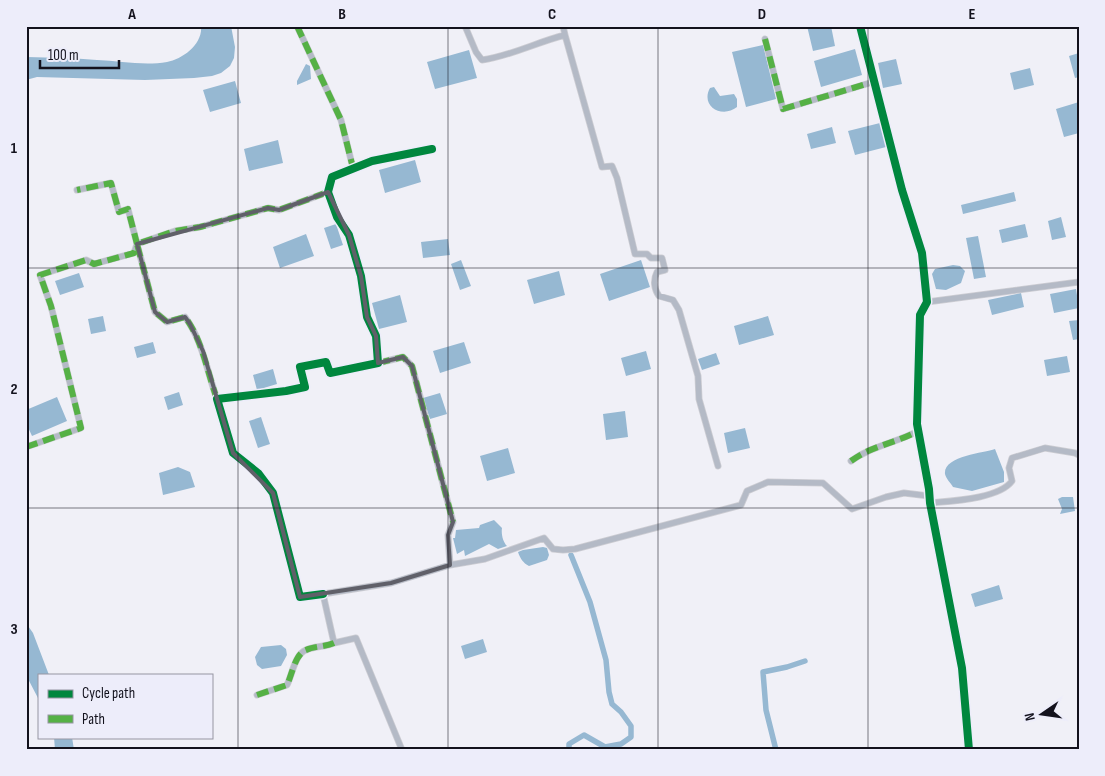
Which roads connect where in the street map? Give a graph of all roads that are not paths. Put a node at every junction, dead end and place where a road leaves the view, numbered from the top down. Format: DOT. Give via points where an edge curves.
graph roads {
  1 [pos="297,26"];
  2 [pos="465,26"];
  3 [pos="563,26"];
  4 [pos="860,26"];
  5 [pos="565,35"];
  6 [pos="765,39"];
  7 [pos="873,82"];
  8 [pos="432,149"];
  9 [pos="353,168"];
  10 [pos="77,190"];
  11 [pos="328,192"];
  12 [pos="137,244"];
  13 [pos="1079,282"];
  14 [pos="928,302"];
  15 [pos="378,363"];
  16 [pos="217,399"];
  17 [pos="918,432"];
  18 [pos="26,447"];
  19 [pos="1079,455"];
  20 [pos="851,461"];
  21 [pos="718,466"];
  22 [pos="929,500"];
  23 [pos="450,566"];
  24 [pos="323,594"];
  25 [pos="334,643"];
  26 [pos="257,695"];
  27 [pos="402,750"];
  28 [pos="969,750"];
  1 -- 9 [label="street" via="341,120"];
  2 -- 5 [label="street" via="482,60"];
  3 -- 5 [label="street"];
  4 -- 7 [label="street"];
  5 -- 21 [label="street" via="602,167 612,166 617,178 635,254 662,258 665,270 657,272 654,286 659,296 673,300 679,310"];
  6 -- 7 [label="street" via="783,109"];
  7 -- 14 [label="street" via="922,253"];
  8 -- 9 [label="street" via="372,160"];
  9 -- 11 [label="street" via="332,177"];
  10 -- 12 [label="street" via="111,183 119,212 128,209"];
  11 -- 12 [label="street" via="279,210 268,208"];
  11 -- 15 [label="street" via="348,235 360,276 368,317 376,336"];
  12 -- 16 [label="street" via="155,312 167,322 185,317 190,324 203,351"];
  12 -- 18 [label="street" via="134,253 94,264 86,260 40,275 81,428"];
  13 -- 14 [label="street"];
  14 -- 17 [label="street" via="920,315"];
  15 -- 16 [label="street" via="330,374 326,362 300,367 305,387"];
  15 -- 23 [label="street" via="403,357 412,366 453,522 448,535"];
  16 -- 24 [label="street" via="233,452 258,473 274,493 300,596"];
  17 -- 20 [label="street" via="860,454"];
  17 -- 22 [label="street"];
  19 -- 22 [label="street" via="1045,448 1012,458 1009,468 1012,481 995,493 962,500"];
  22 -- 23 [label="street" via="904,493 852,508 823,484 768,482 747,491 741,505 669,525 575,549 553,549 544,538 485,559"];
  22 -- 28 [label="street" via="962,668"];
  23 -- 24 [label="street" via="391,583"];
  24 -- 25 [label="street"];
  25 -- 26 [label="street" via="305,650 297,656 287,685"];
  25 -- 27 [label="street" via="356,638"];
}
